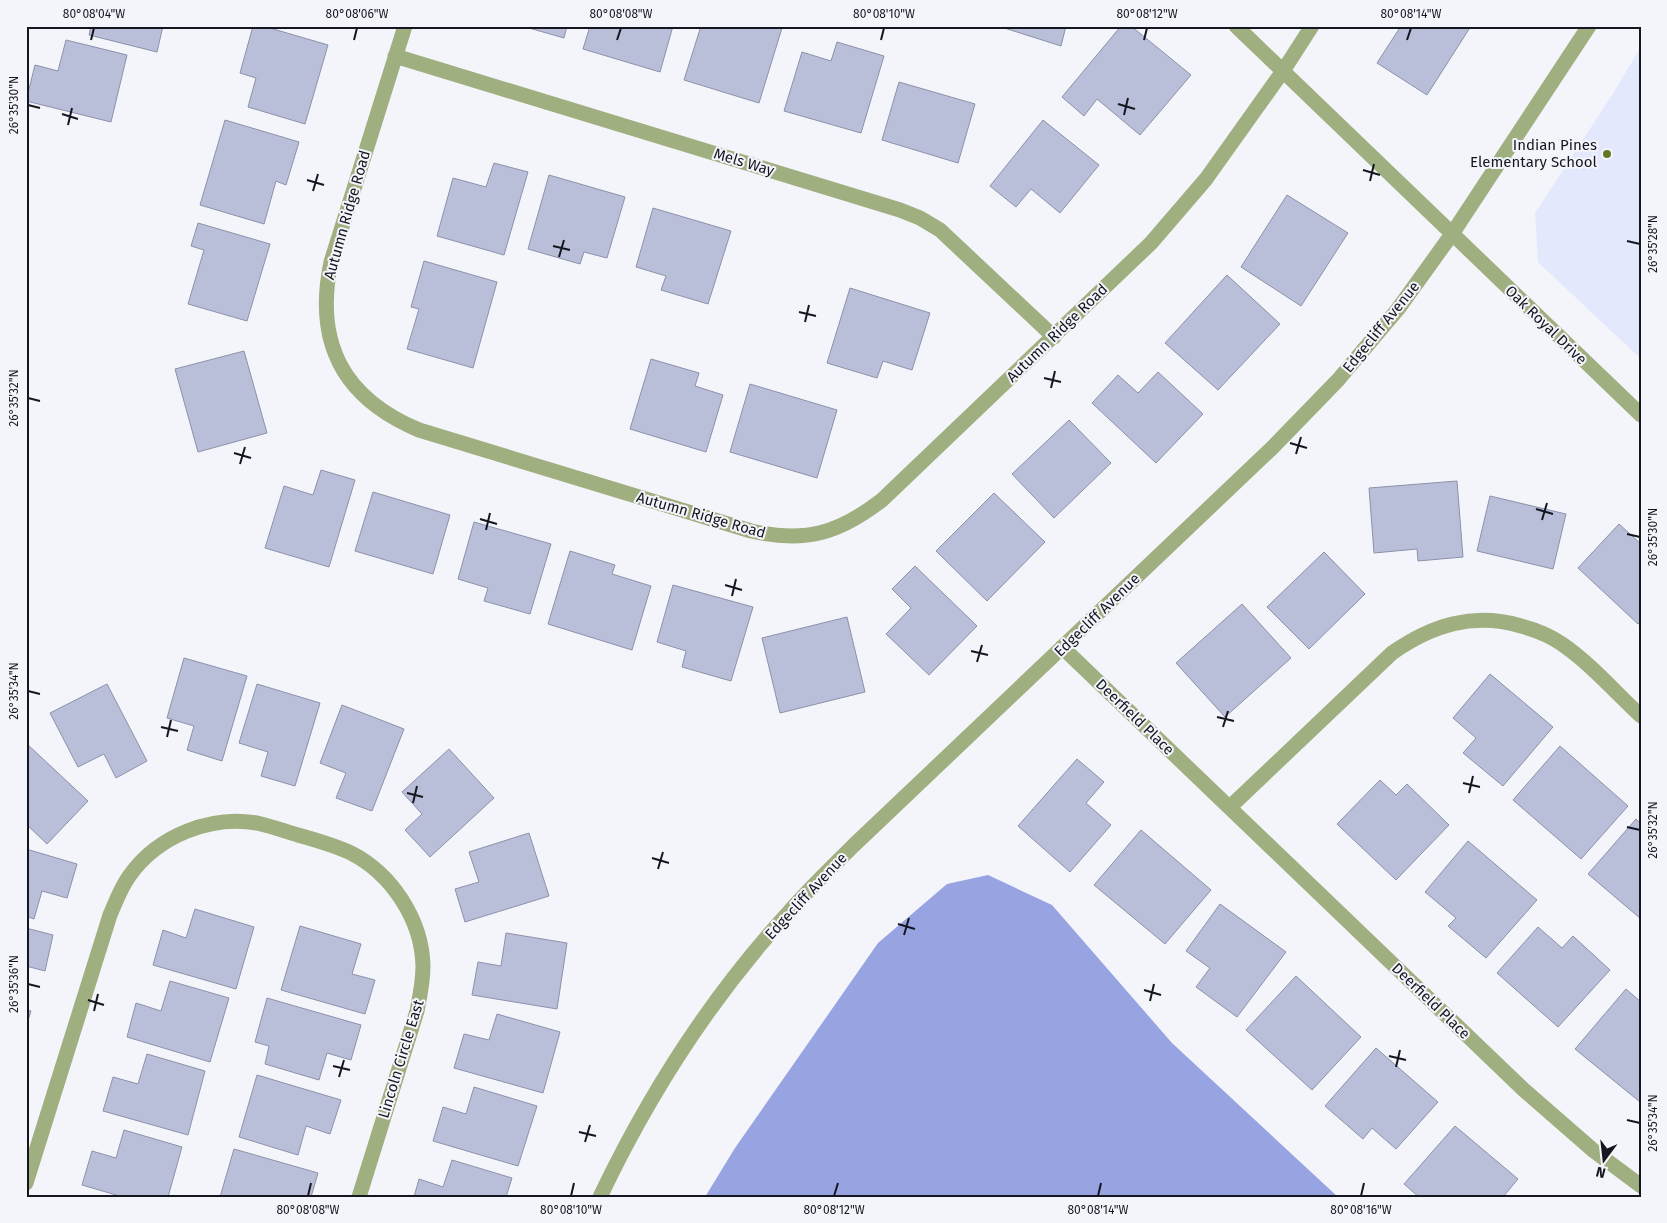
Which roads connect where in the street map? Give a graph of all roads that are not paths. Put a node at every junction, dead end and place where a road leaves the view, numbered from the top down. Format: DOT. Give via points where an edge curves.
graph roads {
  1 [pos="405,26"];
  2 [pos="1236,26"];
  3 [pos="1312,26"];
  4 [pos="1589,26"];
  5 [pos="396,56"];
  6 [pos="1283,71"];
  7 [pos="1452,234"];
  8 [pos="1054,337"];
  9 [pos="1641,415"];
  10 [pos="1062,647"];
  11 [pos="1641,716"];
  12 [pos="1230,808"];
  13 [pos="26,1183"];
  14 [pos="1641,1186"];
  15 [pos="359,1197"];
  16 [pos="600,1197"];
  1 -- 5 [label="street, Autumn Ridge Road"];
  2 -- 6 [label="street"];
  3 -- 6 [label="street, Autumn Ridge Road"];
  4 -- 7 [label="street, Edgecliff Avenue"];
  5 -- 8 [label="street, Mels Way" via="920,218 940,230"];
  5 -- 8 [label="street, Autumn Ridge Road" via="331,262 325,308 332,346 346,374 371,402 396,420 419,430 751,531 797,537 842,526 876,505"];
  6 -- 7 [label="street"];
  6 -- 8 [label="street, Autumn Ridge Road" via="1206,179 1151,243"];
  7 -- 9 [label="street, Oak Royal Drive"];
  7 -- 10 [label="street, Edgecliff Avenue" via="1398,308 1338,380 1272,448"];
  10 -- 12 [label="street, Deerfield Place"];
  10 -- 16 [label="street, Edgecliff Avenue" via="853,846 789,912 730,983 664,1077"];
  11 -- 12 [label="street" via="1580,658 1541,632 1503,621 1456,622 1412,639 1392,653"];
  12 -- 14 [label="street, Deerfield Place" via="1524,1090 1594,1151"];
  13 -- 15 [label="street, Lincoln Circle East" via="119,893 137,867 168,840 212,824 258,823 330,844 371,866 402,900 420,942 422,989 417,1011"];
}
